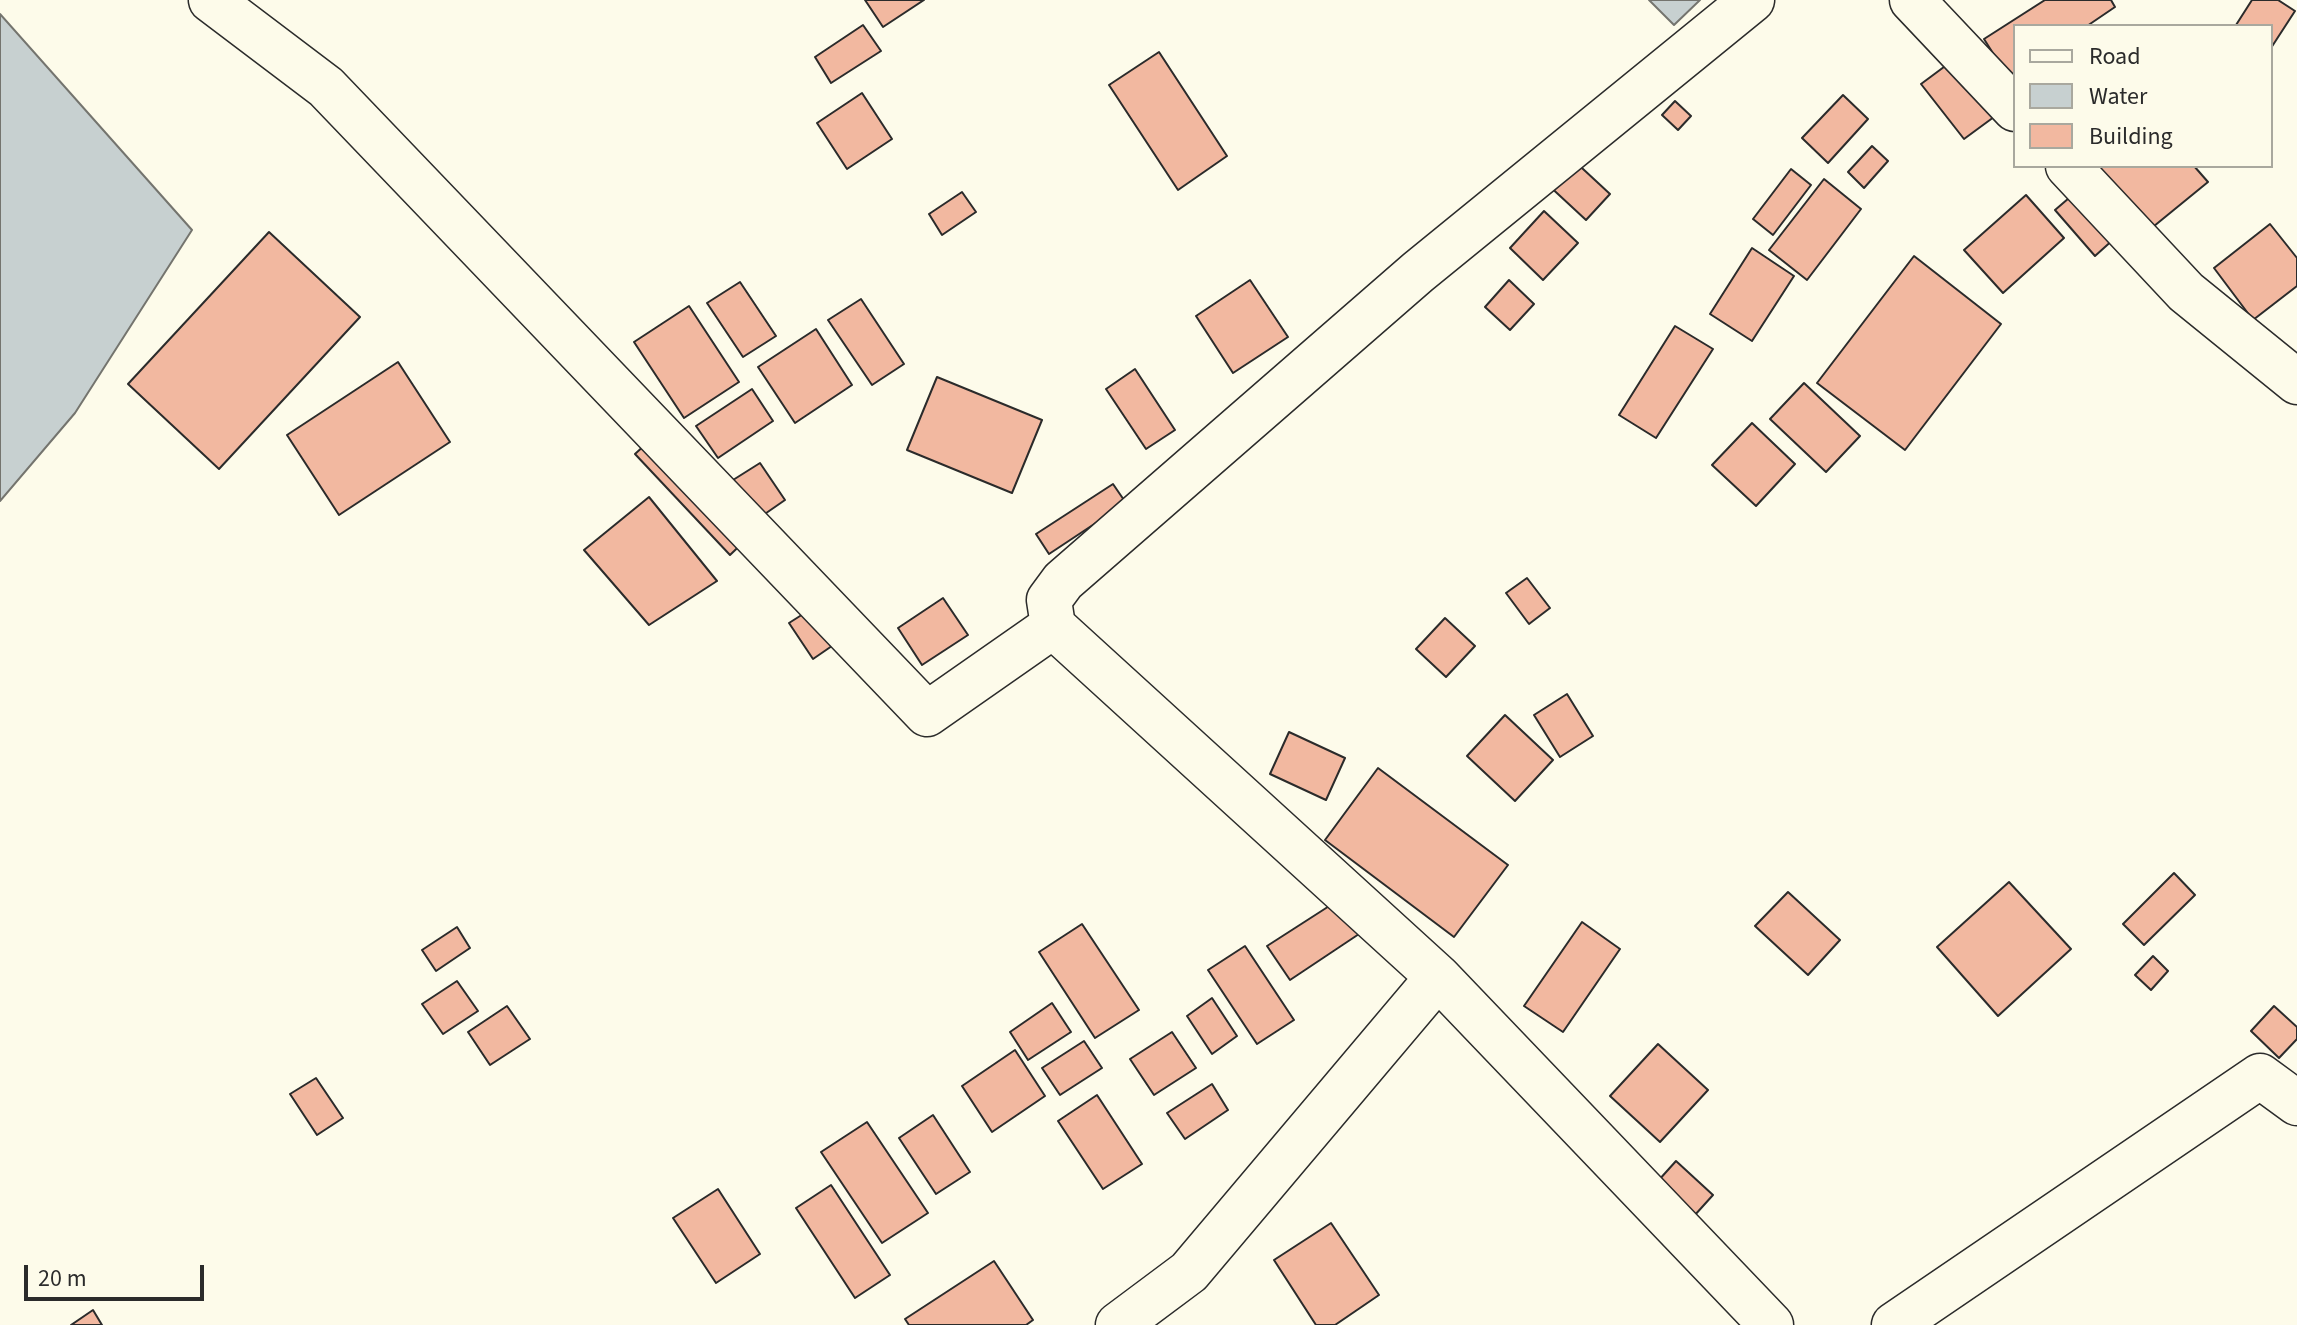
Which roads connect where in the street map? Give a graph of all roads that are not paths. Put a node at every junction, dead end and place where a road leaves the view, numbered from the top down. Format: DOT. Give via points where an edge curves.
graph roads {
  1 [pos="211,0"];
  2 [pos="1752,0"];
  3 [pos="1912,0"];
  4 [pos="2013,107"];
  5 [pos="2070,168"];
  6 [pos="2297,382"];
  7 [pos="1053,626"];
  8 [pos="1438,977"];
  9 [pos="2297,1103"];
  10 [pos="1118,1325"];
  11 [pos="1771,1325"];
  12 [pos="1894,1325"];
  1 -- 7 [label="street" via="326,87 927,714"];
  2 -- 7 [label="street" via="1418,272 1063,581 1049,600"];
  3 -- 4 [label="street"];
  5 -- 6 [label="street" via="2186,292"];
  7 -- 8 [label="street"];
  8 -- 10 [label="street" via="1189,1272"];
  8 -- 11 [label="street"];
  9 -- 12 [label="street" via="2260,1076"];
}
